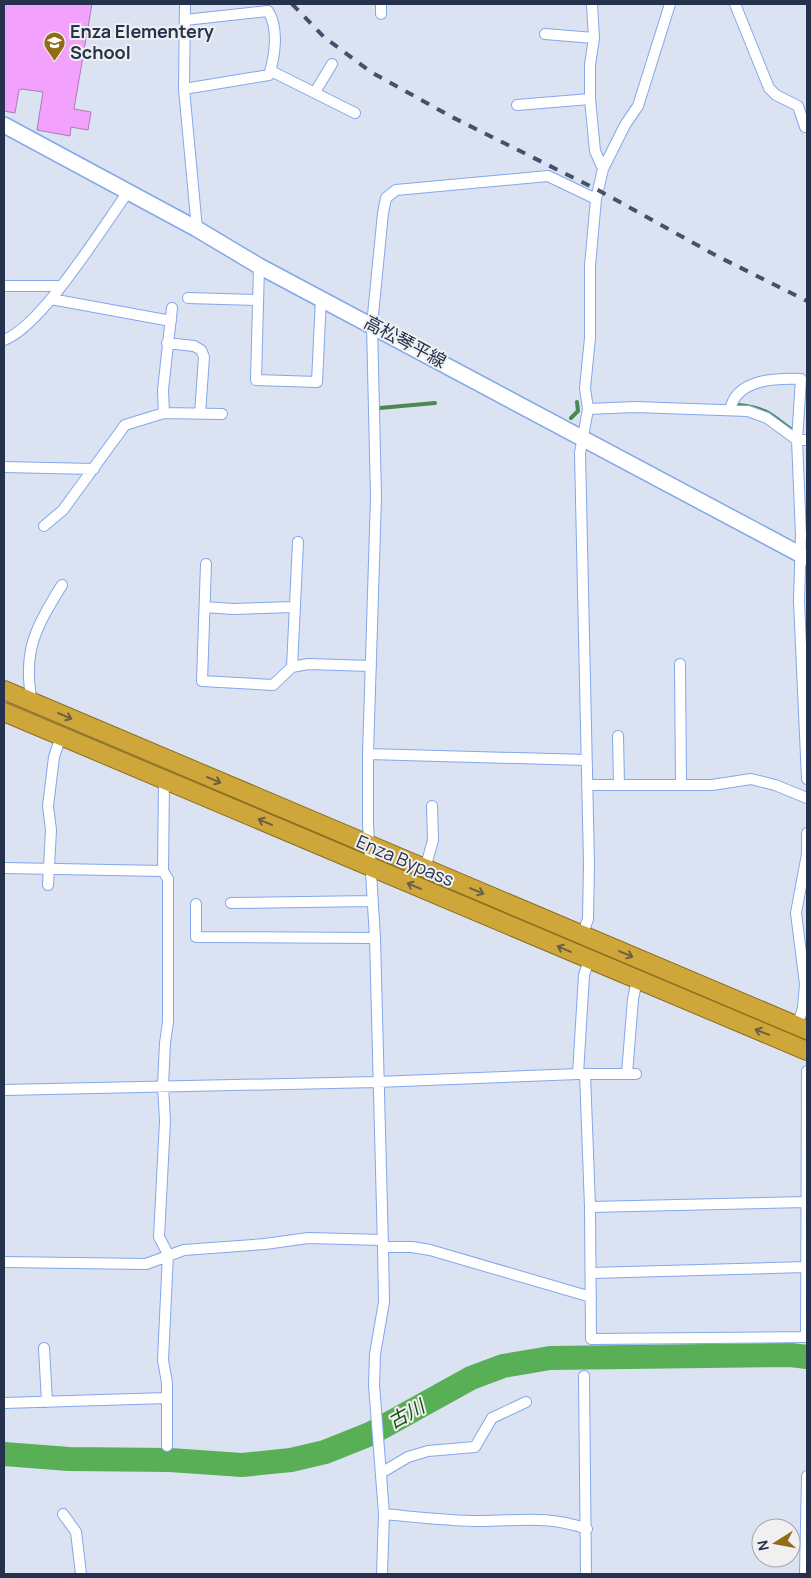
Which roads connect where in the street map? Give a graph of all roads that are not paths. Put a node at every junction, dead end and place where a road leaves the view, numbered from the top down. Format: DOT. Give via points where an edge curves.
graph roads {
  1 [pos="185,4"];
  2 [pos="592,4"];
  3 [pos="670,4"];
  4 [pos="735,4"];
  5 [pos="185,20"];
  6 [pos="545,34"];
  7 [pos="594,38"];
  8 [pos="332,64"];
  9 [pos="270,72"];
  10 [pos="184,89"];
  11 [pos="315,92"];
  12 [pos="590,99"];
  13 [pos="517,104"];
  14 [pos="355,113"];
  15 [pos="4,125"];
  16 [pos="805,127"];
  17 [pos="603,169"];
  18 [pos="128,192"];
  19 [pos="596,199"];
  20 [pos="197,229"];
  21 [pos="259,266"];
  22 [pos="4,286"];
  23 [pos="60,286"];
  24 [pos="188,298"];
  25 [pos="321,298"];
  26 [pos="51,299"];
  27 [pos="258,300"];
  28 [pos="172,308"];
  29 [pos="170,322"];
  30 [pos="372,326"];
  31 [pos="4,340"];
  32 [pos="168,343"];
  33 [pos="588,409"];
  34 [pos="730,410"];
  35 [pos="164,413"];
  36 [pos="200,414"];
  37 [pos="222,414"];
  38 [pos="582,436"];
  39 [pos="802,440"];
  40 [pos="4,467"];
  41 [pos="94,469"];
  42 [pos="44,526"];
  43 [pos="298,542"];
  44 [pos="803,556"];
  45 [pos="206,564"];
  46 [pos="62,584"];
  47 [pos="204,607"];
  48 [pos="295,607"];
  49 [pos="680,664"];
  50 [pos="292,666"];
  51 [pos="371,666"];
  52 [pos="4,690"];
  53 [pos="32,702"];
  54 [pos="4,712"];
  55 [pos="61,736"];
  56 [pos="618,736"];
  57 [pos="368,754"];
  58 [pos="586,760"];
  59 [pos="164,779"];
  60 [pos="807,779"];
  61 [pos="586,785"];
  62 [pos="619,785"];
  63 [pos="681,785"];
  64 [pos="807,798"];
  65 [pos="432,806"];
  66 [pos="807,833"];
  67 [pos="369,846"];
  68 [pos="370,867"];
  69 [pos="4,868"];
  70 [pos="425,869"];
  71 [pos="48,870"];
  72 [pos="163,871"];
  73 [pos="48,885"];
  74 [pos="371,901"];
  75 [pos="196,904"];
  76 [pos="231,904"];
  77 [pos="582,936"];
  78 [pos="375,938"];
  79 [pos="589,960"];
  80 [pos="637,980"];
  81 [pos="802,1028"];
  82 [pos="807,1050"];
  83 [pos="807,1072"];
  84 [pos="582,1074"];
  85 [pos="378,1082"];
  86 [pos="163,1085"];
  87 [pos="4,1090"];
  88 [pos="590,1207"];
  89 [pos="806,1209"];
  90 [pos="383,1244"];
  91 [pos="168,1254"];
  92 [pos="4,1262"];
  93 [pos="806,1267"];
  94 [pos="591,1274"];
  95 [pos="807,1286"];
  96 [pos="591,1297"];
  97 [pos="44,1348"];
  98 [pos="584,1376"];
  99 [pos="167,1398"];
  100 [pos="47,1402"];
  101 [pos="526,1402"];
  102 [pos="4,1403"];
  103 [pos="167,1446"];
  104 [pos="381,1473"];
  105 [pos="807,1476"];
  106 [pos="64,1514"];
  107 [pos="384,1514"];
  108 [pos="587,1529"];
  109 [pos="81,1574"];
  110 [pos="382,1574"];
  111 [pos="586,1574"];
  112 [pos="805,1574"];
  1 -- 5 [label="street"];
  2 -- 7 [label="street"];
  3 -- 17 [label="street" via="638,106"];
  4 -- 16 [label="street" via="769,88 798,106"];
  5 -- 9 [label="street" via="268,11 273,19 274,58"];
  5 -- 10 [label="street"];
  6 -- 7 [label="street"];
  7 -- 12 [label="street"];
  8 -- 11 [label="street"];
  9 -- 10 [label="street" via="270,75"];
  9 -- 11 [label="street"];
  10 -- 20 [label="street"];
  11 -- 14 [label="street"];
  12 -- 13 [label="street"];
  12 -- 17 [label="street" via="595,151"];
  15 -- 18 [label="main road, 高松琴平線"];
  17 -- 19 [label="street"];
  18 -- 20 [label="main road, 高松琴平線"];
  18 -- 23 [label="street"];
  19 -- 30 [label="street" via="548,176 396,190 386,198 383,213"];
  19 -- 33 [label="street" via="585,388"];
  20 -- 21 [label="main road, 高松琴平線"];
  21 -- 25 [label="main road, 高松琴平線"];
  21 -- 27 [label="street"];
  22 -- 23 [label="street"];
  23 -- 26 [label="street"];
  24 -- 27 [label="street"];
  25 -- 27 [label="street" via="318,382 256,380"];
  25 -- 30 [label="main road, 高松琴平線"];
  26 -- 29 [label="street"];
  26 -- 31 [label="street" via="16,335"];
  28 -- 29 [label="street"];
  29 -- 32 [label="street"];
  30 -- 38 [label="main road, 高松琴平線"];
  30 -- 51 [label="street" via="376,497"];
  32 -- 35 [label="street"];
  32 -- 36 [label="street" via="201,350 204,357"];
  33 -- 34 [label="street"];
  33 -- 38 [label="street"];
  34 -- 39 [label="street" via="748,411 767,418"];
  34 -- 39 [label="street" via="732,401 753,384 785,378 801,379"];
  35 -- 36 [label="street"];
  35 -- 41 [label="street" via="125,425"];
  36 -- 37 [label="street"];
  38 -- 44 [label="main road, 高松琴平線"];
  38 -- 58 [label="street"];
  39 -- 44 [label="street"];
  40 -- 41 [label="street"];
  41 -- 42 [label="street" via="63,510"];
  43 -- 48 [label="street"];
  44 -- 60 [label="street" via="798,601"];
  45 -- 47 [label="street"];
  46 -- 53 [label="street" via="36,629 28,678"];
  47 -- 48 [label="street"];
  47 -- 50 [label="street" via="202,681 274,685"];
  48 -- 50 [label="street"];
  49 -- 63 [label="street"];
  50 -- 51 [label="street"];
  51 -- 57 [label="street"];
  52 -- 53 [label="highway, Enza Bypass"];
  53 -- 67 [label="highway, Enza Bypass, one-way"];
  54 -- 55 [label="highway, Enza Bypass"];
  55 -- 59 [label="highway, Enza Bypass"];
  55 -- 71 [label="street" via="54,757 48,806 51,830"];
  56 -- 62 [label="street"];
  57 -- 58 [label="street"];
  57 -- 67 [label="street"];
  58 -- 61 [label="street"];
  68 -- 59 [label="highway, Enza Bypass, one-way"];
  59 -- 72 [label="street"];
  61 -- 62 [label="street"];
  61 -- 77 [label="street" via="590,864 588,919"];
  62 -- 63 [label="street"];
  63 -- 64 [label="street" via="712,785 751,779 775,784"];
  65 -- 70 [label="street" via="433,840"];
  66 -- 81 [label="street" via="807,854 796,913 805,984"];
  67 -- 68 [label="street"];
  67 -- 70 [label="highway, Enza Bypass"];
  68 -- 74 [label="street"];
  79 -- 68 [label="highway, Enza Bypass, one-way"];
  69 -- 71 [label="street"];
  70 -- 77 [label="highway, Enza Bypass, one-way"];
  71 -- 72 [label="street"];
  71 -- 73 [label="street"];
  72 -- 86 [label="street" via="168,878 168,1022"];
  74 -- 76 [label="street"];
  74 -- 78 [label="street"];
  75 -- 78 [label="street" via="196,937"];
  77 -- 79 [label="highway"];
  77 -- 81 [label="highway, Enza Bypass, one-way"];
  78 -- 85 [label="street"];
  79 -- 80 [label="highway, Enza Bypass"];
  79 -- 84 [label="street" via="584,975"];
  82 -- 80 [label="highway, Enza Bypass, one-way"];
  80 -- 84 [label="street" via="633,999 632,1074"];
  81 -- 82 [label="highway"];
  83 -- 89 [label="street"];
  84 -- 85 [label="street"];
  84 -- 88 [label="street"];
  85 -- 86 [label="street"];
  85 -- 90 [label="street"];
  86 -- 87 [label="street"];
  86 -- 91 [label="street" via="165,1121 159,1237"];
  88 -- 89 [label="street"];
  88 -- 94 [label="street"];
  89 -- 93 [label="street"];
  90 -- 91 [label="street" via="308,1238"];
  90 -- 96 [label="street" via="430,1250"];
  90 -- 104 [label="street" via="384,1302 375,1354"];
  91 -- 92 [label="street" via="146,1264"];
  91 -- 99 [label="street" via="163,1360"];
  93 -- 94 [label="street"];
  93 -- 95 [label="street"];
  94 -- 96 [label="street"];
  95 -- 96 [label="street" via="806,1337 591,1339"];
  97 -- 100 [label="street"];
  98 -- 108 [label="street"];
  99 -- 100 [label="street"];
  99 -- 103 [label="street"];
  100 -- 102 [label="street"];
  101 -- 104 [label="street" via="492,1418 476,1447 408,1457"];
  104 -- 107 [label="street"];
  105 -- 112 [label="street"];
  106 -- 109 [label="street" via="76,1532"];
  107 -- 108 [label="street" via="446,1520 522,1518 568,1523"];
  107 -- 110 [label="street"];
  108 -- 111 [label="street"];
}
